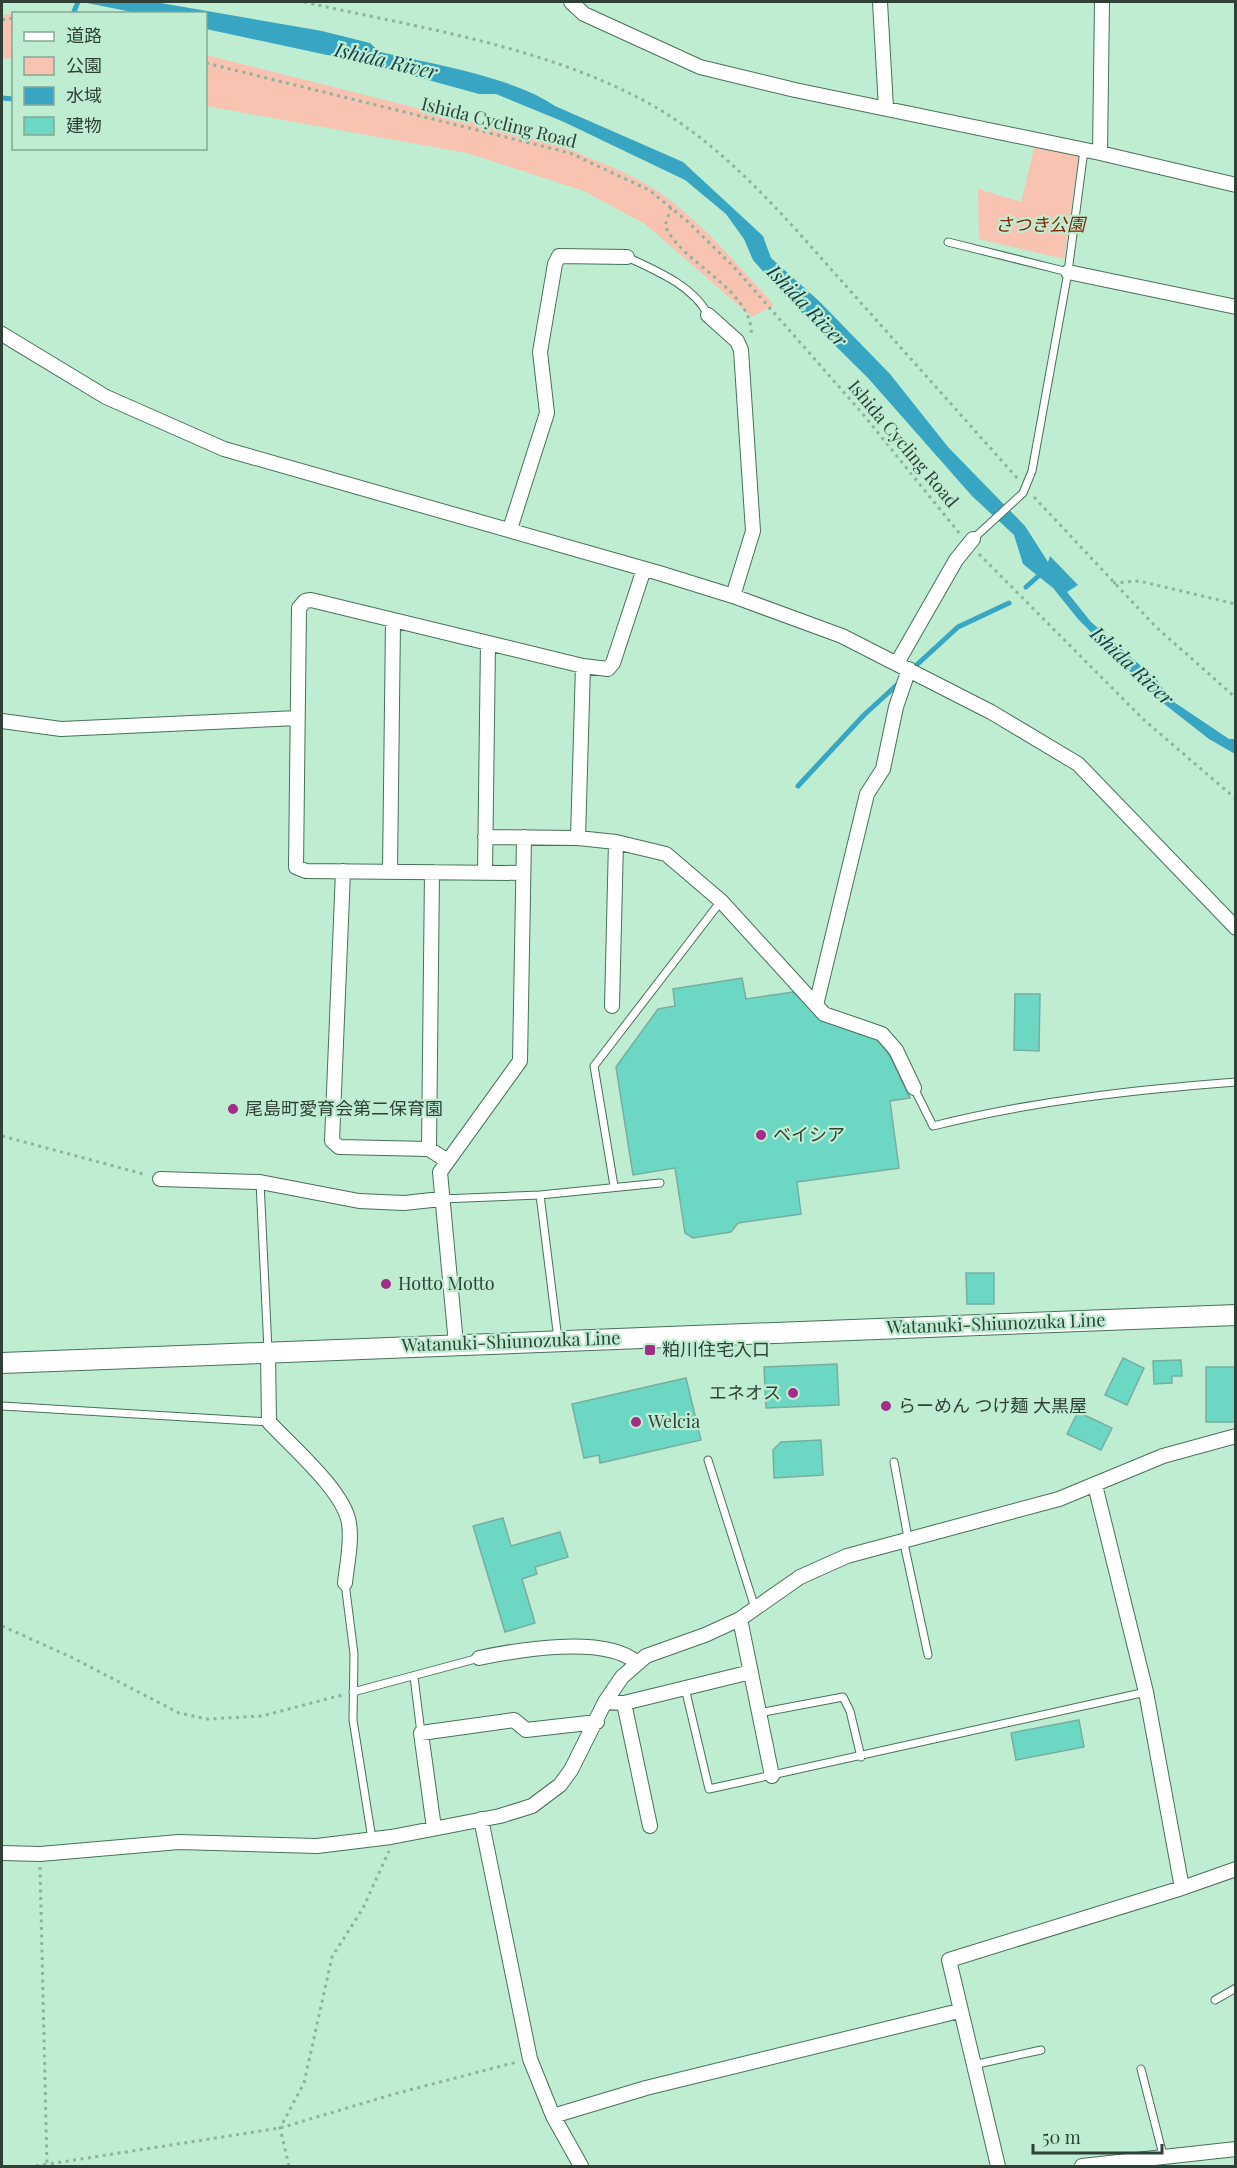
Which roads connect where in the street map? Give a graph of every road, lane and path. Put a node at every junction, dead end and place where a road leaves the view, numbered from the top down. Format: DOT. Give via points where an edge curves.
graph roads {
  1 [pos="304,2"];
  2 [pos="571,2"];
  3 [pos="880,2"];
  4 [pos="1102,2"];
  5 [pos="207,63"];
  6 [pos="886,108"];
  7 [pos="1084,150"];
  8 [pos="1100,153"];
  9 [pos="1236,185"];
  10 [pos="671,207"];
  11 [pos="948,242"];
  12 [pos="627,257"];
  13 [pos="1068,272"];
  14 [pos="1236,307"];
  15 [pos="708,315"];
  16 [pos="2,334"];
  17 [pos="751,338"];
  18 [pos="1022,484"];
  19 [pos="1027,494"];
  20 [pos="510,529"];
  21 [pos="957,530"];
  22 [pos="976,541"];
  23 [pos="644,569"];
  24 [pos="1113,583"];
  25 [pos="733,596"];
  26 [pos="1236,604"];
  27 [pos="393,621"];
  28 [pos="488,643"];
  29 [pos="583,666"];
  30 [pos="903,666"];
  31 [pos="1236,698"];
  32 [pos="297,718"];
  33 [pos="2,722"];
  34 [pos="1236,799"];
  35 [pos="485,837"];
  36 [pos="524,837"];
  37 [pos="578,838"];
  38 [pos="616,842"];
  39 [pos="343,871"];
  40 [pos="390,872"];
  41 [pos="432,872"];
  42 [pos="485,873"];
  43 [pos="523,873"];
  44 [pos="721,901"];
  45 [pos="1236,928"];
  46 [pos="816,1005"];
  47 [pos="612,1006"];
  48 [pos="1236,1082"];
  49 [pos="914,1088"];
  50 [pos="2,1136"];
  51 [pos="429,1149"];
  52 [pos="446,1160"];
  53 [pos="160,1179"];
  54 [pos="260,1182"];
  55 [pos="660,1183"];
  56 [pos="614,1186"];
  57 [pos="540,1195"];
  58 [pos="441,1199"];
  59 [pos="1236,1316"];
  60 [pos="558,1340"];
  61 [pos="456,1344"];
  62 [pos="268,1353"];
  63 [pos="2,1363"];
  64 [pos="2,1406"];
  65 [pos="269,1422"];
  66 [pos="1236,1436"];
  67 [pos="708,1460"];
  68 [pos="894,1462"];
  69 [pos="1095,1485"];
  70 [pos="905,1538"];
  71 [pos="345,1583"];
  72 [pos="755,1608"];
  73 [pos="740,1619"];
  74 [pos="2,1626"];
  75 [pos="928,1655"];
  76 [pos="479,1658"];
  77 [pos="636,1662"];
  78 [pos="751,1672"];
  79 [pos="414,1677"];
  80 [pos="685,1688"];
  81 [pos="353,1692"];
  82 [pos="1146,1692"];
  83 [pos="606,1702"];
  84 [pos="624,1703"];
  85 [pos="759,1713"];
  86 [pos="597,1722"];
  87 [pos="421,1734"];
  88 [pos="861,1757"];
  89 [pos="772,1776"];
  90 [pos="481,1819"];
  91 [pos="650,1826"];
  92 [pos="434,1828"];
  93 [pos="391,1837"];
  94 [pos="372,1840"];
  95 [pos="2,1853"];
  96 [pos="40,1854"];
  97 [pos="1236,1869"];
  98 [pos="1182,1888"];
  99 [pos="1236,1988"];
  100 [pos="1215,2000"];
  101 [pos="959,2011"];
  102 [pos="1041,2050"];
  103 [pos="530,2059"];
  104 [pos="973,2065"];
  105 [pos="1141,2069"];
  106 [pos="553,2116"];
  107 [pos="280,2128"];
  108 [pos="1236,2149"];
  109 [pos="1163,2155"];
  110 [pos="47,2165"];
  111 [pos="36,2166"];
  112 [pos="289,2166"];
  113 [pos="581,2166"];
  114 [pos="998,2166"];
  115 [pos="1082,2166"];
  1 -- 18 [label="path" via="504,47 573,69 651,105 685,127 758,189"];
  2 -- 6 [label="street" via="584,14 700,67"];
  3 -- 6 [label="street"];
  4 -- 8 [label="street"];
  5 -- 10 [label="path, Ishida Cycling Road" via="570,153 649,190"];
  6 -- 7 [label="street"];
  7 -- 8 [label="street"];
  7 -- 13 [label="lane"];
  8 -- 9 [label="street"];
  10 -- 17 [label="path" via="665,226 669,235 747,312 752,324"];
  10 -- 21 [label="path, Ishida Cycling Road" via="733,266 862,413"];
  11 -- 13 [label="lane"];
  12 -- 15 [label="lane" via="662,274 703,306"];
  12 -- 20 [label="street" via="559,256 555,264 540,352 547,413"];
  13 -- 14 [label="street"];
  13 -- 19 [label="lane"];
  15 -- 25 [label="street" via="741,350 753,531"];
  16 -- 20 [label="street" via="106,397 203,442"];
  19 -- 22 [label="lane"];
  19 -- 24 [label="path"];
  20 -- 23 [label="street"];
  22 -- 30 [label="street" via="956,560"];
  22 -- 34 [label="path" via="1144,720"];
  23 -- 25 [label="street"];
  23 -- 29 [label="street" via="613,663 603,670"];
  24 -- 26 [label="path" via="1139,581"];
  24 -- 31 [label="path"];
  25 -- 30 [label="street" via="842,636"];
  27 -- 28 [label="street"];
  27 -- 32 [label="street" via="310,600 301,603"];
  27 -- 40 [label="street"];
  28 -- 29 [label="street"];
  28 -- 35 [label="street"];
  29 -- 37 [label="street"];
  30 -- 45 [label="street" via="1078,764"];
  30 -- 46 [label="street" via="883,769 867,794"];
  32 -- 33 [label="street" via="62,729"];
  32 -- 39 [label="street" via="296,867 306,871"];
  35 -- 36 [label="street"];
  35 -- 42 [label="street"];
  36 -- 37 [label="street"];
  36 -- 43 [label="street"];
  37 -- 38 [label="street"];
  38 -- 44 [label="street" via="666,854"];
  38 -- 47 [label="street"];
  39 -- 40 [label="street"];
  39 -- 51 [label="street" via="332,1141 339,1148"];
  40 -- 41 [label="street"];
  41 -- 42 [label="street"];
  41 -- 51 [label="street"];
  42 -- 43 [label="street"];
  43 -- 52 [label="street" via="520,1061"];
  44 -- 46 [label="street"];
  44 -- 56 [label="lane" via="594,1066"];
  46 -- 49 [label="street" via="824,1014 882,1034 896,1050"];
  48 -- 49 [label="lane" via="1050,1101 933,1126"];
  50 -- 53 [label="path"];
  51 -- 52 [label="street"];
  52 -- 58 [label="street" via="440,1172"];
  53 -- 54 [label="street"];
  54 -- 58 [label="street" via="359,1201 404,1203"];
  54 -- 62 [label="lane"];
  55 -- 56 [label="lane"];
  56 -- 57 [label="lane"];
  57 -- 58 [label="lane"];
  57 -- 60 [label="lane"];
  58 -- 61 [label="street"];
  59 -- 60 [label="main road, Watanuki-Shiunozuka Line"];
  60 -- 61 [label="main road, Watanuki-Shiunozuka Line"];
  61 -- 62 [label="main road, Watanuki-Shiunozuka Line"];
  62 -- 63 [label="main road, Watanuki-Shiunozuka Line"];
  62 -- 65 [label="street"];
  64 -- 65 [label="lane"];
  65 -- 71 [label="street" via="346,1511 351,1537"];
  66 -- 69 [label="street" via="1163,1456"];
  67 -- 72 [label="lane"];
  68 -- 70 [label="lane"];
  69 -- 70 [label="street" via="1024,1510"];
  69 -- 82 [label="street"];
  70 -- 72 [label="street" via="847,1556 800,1577"];
  70 -- 75 [label="lane"];
  71 -- 81 [label="lane" via="353,1640"];
  72 -- 73 [label="street"];
  73 -- 77 [label="street"];
  73 -- 78 [label="street"];
  74 -- 81 [label="path" via="170,1708 207,1719 262,1716"];
  76 -- 77 [label="street" via="561,1646 621,1654"];
  76 -- 79 [label="lane"];
  77 -- 83 [label="street"];
  78 -- 80 [label="street"];
  78 -- 85 [label="street"];
  79 -- 81 [label="lane"];
  79 -- 87 [label="lane"];
  80 -- 84 [label="street"];
  80 -- 89 [label="lane" via="709,1789"];
  81 -- 94 [label="lane" via="353,1720"];
  82 -- 88 [label="lane"];
  82 -- 98 [label="street"];
  83 -- 84 [label="street"];
  83 -- 86 [label="street"];
  84 -- 91 [label="street"];
  85 -- 88 [label="lane" via="843,1697"];
  85 -- 89 [label="street"];
  86 -- 87 [label="street" via="526,1731 514,1720"];
  86 -- 90 [label="street" via="571,1770 550,1795 532,1806"];
  87 -- 92 [label="street"];
  88 -- 89 [label="lane"];
  90 -- 92 [label="street"];
  90 -- 103 [label="street"];
  92 -- 93 [label="street"];
  93 -- 94 [label="street"];
  93 -- 107 [label="path" via="388,1853 363,1908 332,1957 304,2083"];
  94 -- 96 [label="street" via="317,1846 179,1842"];
  95 -- 96 [label="street"];
  96 -- 110 [label="path"];
  97 -- 98 [label="street"];
  98 -- 101 [label="street" via="949,1960"];
  99 -- 100 [label="lane"];
  101 -- 104 [label="street"];
  101 -- 106 [label="street" via="646,2088"];
  102 -- 104 [label="lane"];
  103 -- 106 [label="street"];
  103 -- 107 [label="path"];
  104 -- 114 [label="street"];
  105 -- 109 [label="lane"];
  106 -- 113 [label="street"];
  107 -- 110 [label="path"];
  107 -- 112 [label="path"];
  108 -- 109 [label="street"];
  109 -- 115 [label="street"];
  110 -- 111 [label="path"];
}
